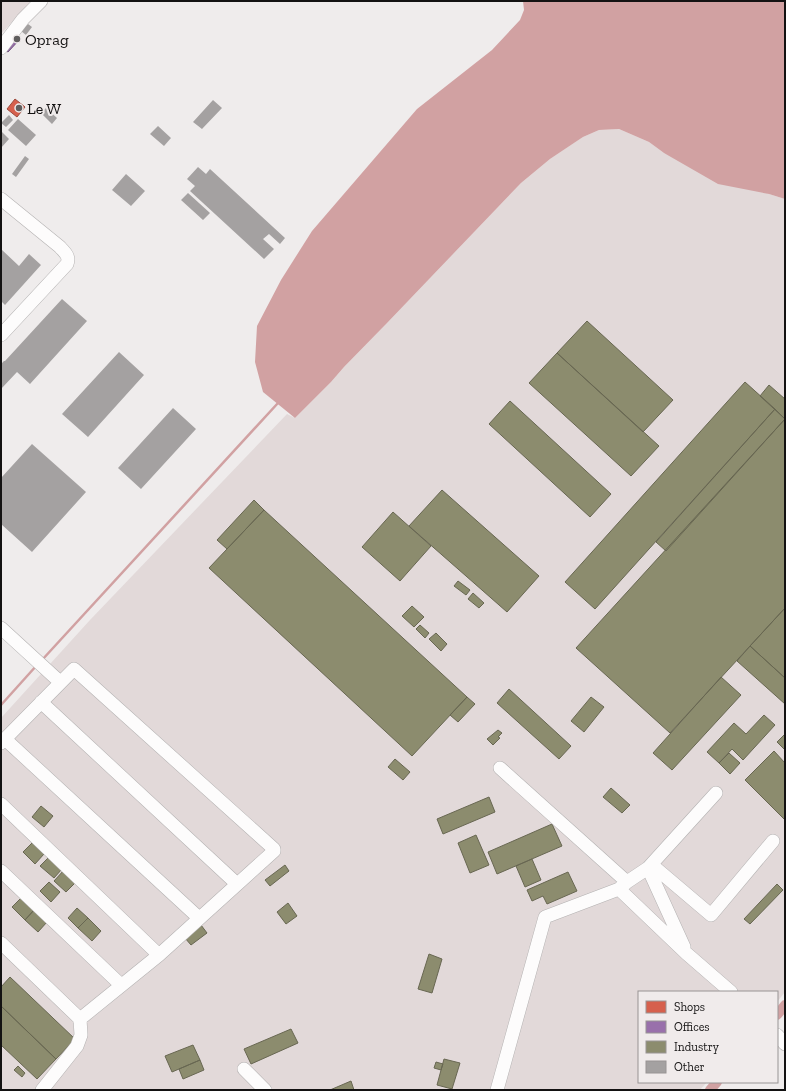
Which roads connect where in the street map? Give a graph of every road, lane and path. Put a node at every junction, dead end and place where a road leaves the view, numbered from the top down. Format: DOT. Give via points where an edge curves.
graph roads {
  1 [pos="41,1"];
  2 [pos="1,48"];
  3 [pos="1,199"];
  4 [pos="1,334"];
  5 [pos="1,628"];
  6 [pos="57,679"];
  7 [pos="41,702"];
  8 [pos="3,741"];
  9 [pos="500,768"];
  10 [pos="716,793"];
  11 [pos="1,804"];
  12 [pos="773,841"];
  13 [pos="650,867"];
  14 [pos="1,871"];
  15 [pos="237,884"];
  16 [pos="623,886"];
  17 [pos="199,918"];
  18 [pos="1,943"];
  19 [pos="686,953"];
  20 [pos="159,955"];
  21 [pos="121,985"];
  22 [pos="730,991"];
  23 [pos="80,1019"];
  24 [pos="244,1069"];
  25 [pos="42,1090"];
  26 [pos="265,1090"];
  27 [pos="497,1090"];
  1 -- 2 [label="street" via="23,19"];
  3 -- 4 [label="street" via="60,247 68,256 68,260"];
  5 -- 6 [label="street"];
  6 -- 7 [label="street"];
  6 -- 15 [label="street" via="74,668 273,847 274,851"];
  7 -- 8 [label="street"];
  7 -- 15 [label="street"];
  8 -- 17 [label="street"];
  9 -- 16 [label="street"];
  10 -- 13 [label="street"];
  11 -- 20 [label="street"];
  12 -- 13 [label="street" via="711,916"];
  13 -- 16 [label="street"];
  13 -- 19 [label="street"];
  14 -- 21 [label="street"];
  15 -- 17 [label="street"];
  16 -- 19 [label="street"];
  16 -- 27 [label="street" via="545,917"];
  17 -- 20 [label="street"];
  18 -- 23 [label="street"];
  19 -- 22 [label="street"];
  20 -- 21 [label="street"];
  21 -- 23 [label="street"];
  23 -- 25 [label="street" via="81,1035 77,1046"];
  24 -- 26 [label="street"];
}
